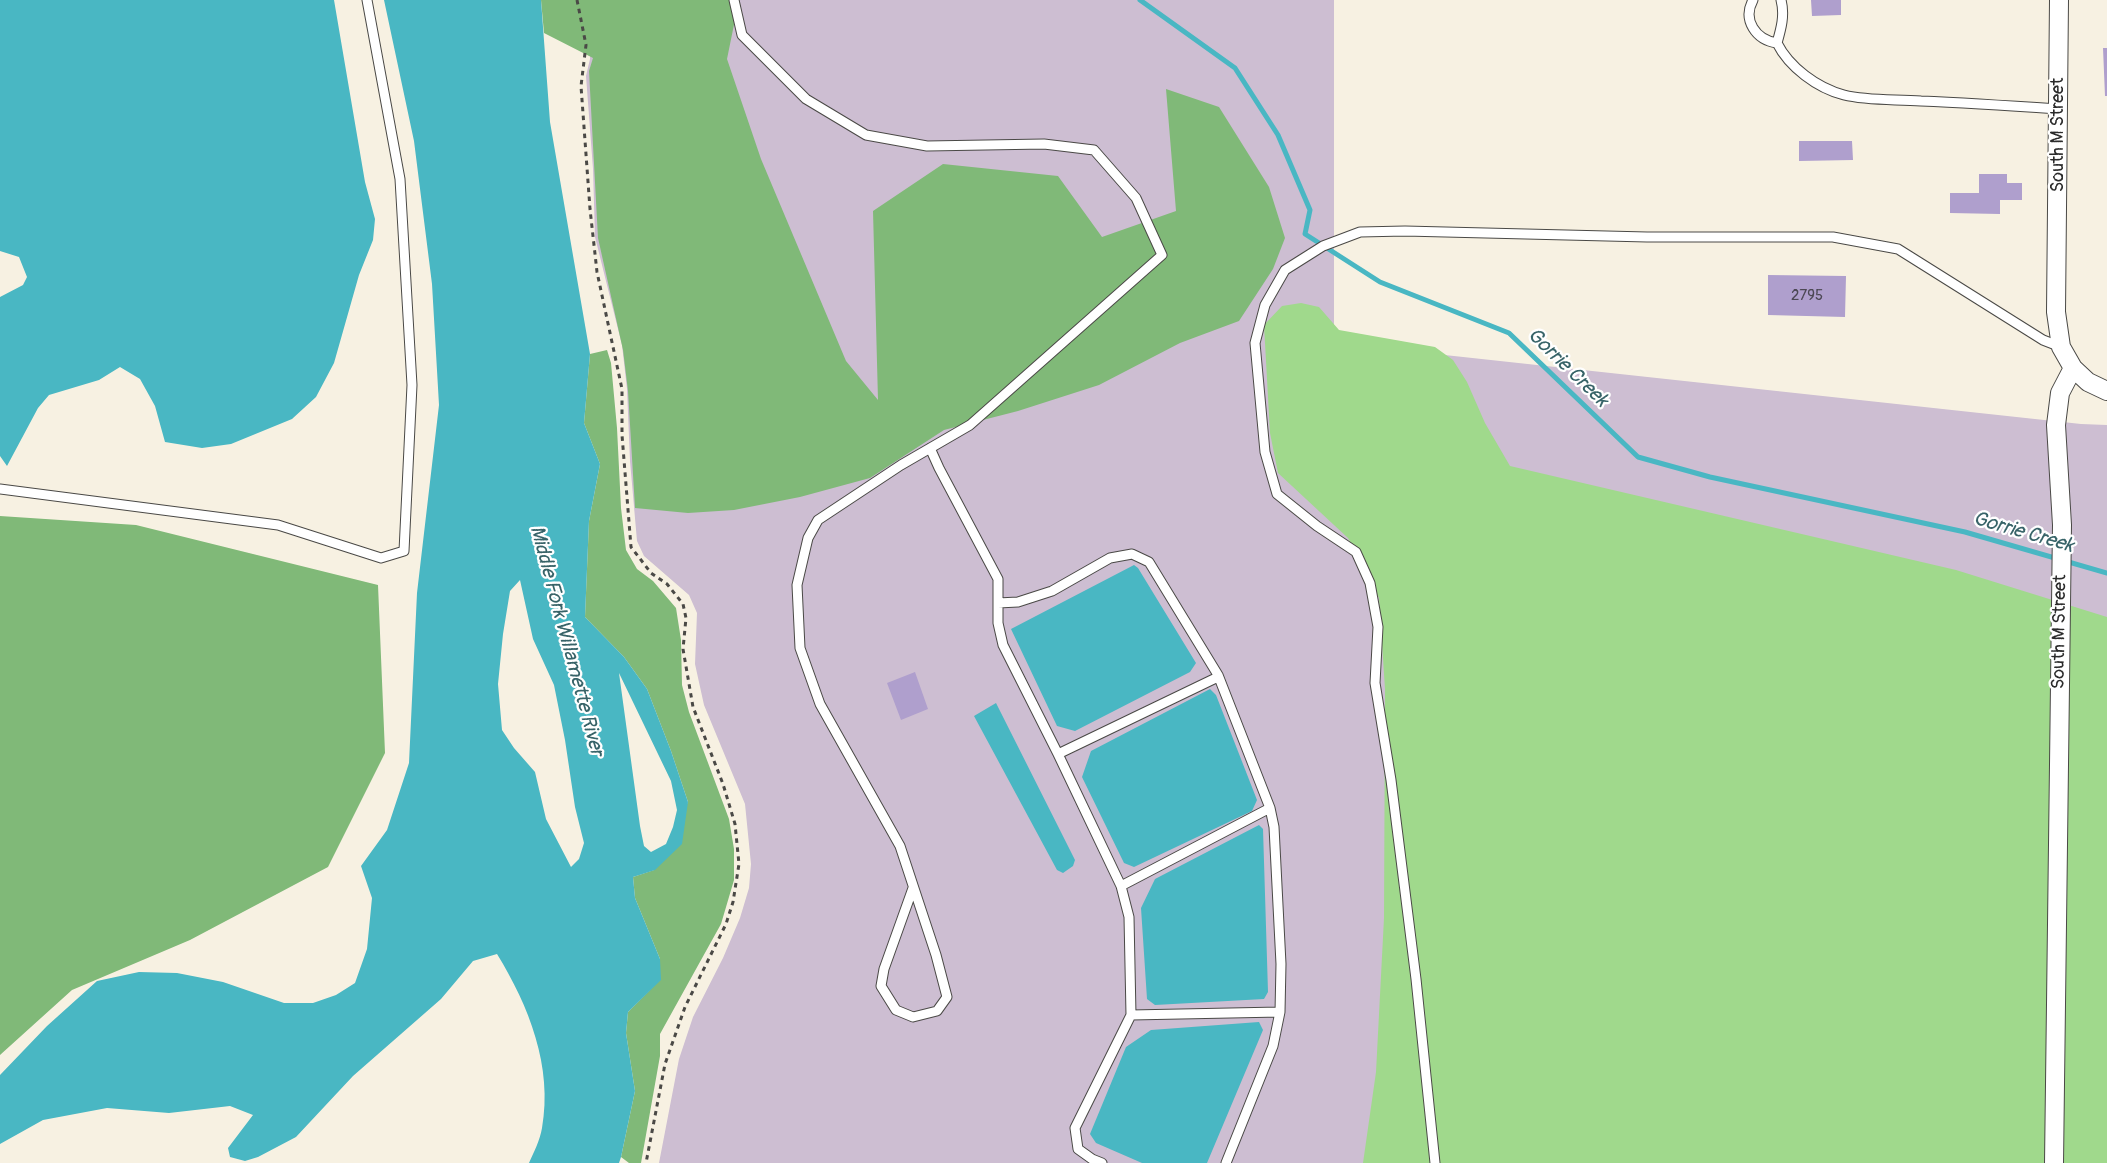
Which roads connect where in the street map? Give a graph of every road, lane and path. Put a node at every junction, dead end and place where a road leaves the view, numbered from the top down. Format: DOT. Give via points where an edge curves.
graph roads {
  1 [pos="367,0"];
  2 [pos="577,0"];
  3 [pos="734,0"];
  4 [pos="1753,0"];
  5 [pos="1781,0"];
  6 [pos="2059,0"];
  7 [pos="1777,43"];
  8 [pos="2058,109"];
  9 [pos="2061,347"];
  10 [pos="2073,368"];
  11 [pos="2107,391"];
  12 [pos="930,448"];
  13 [pos="0,489"];
  14 [pos="998,603"];
  15 [pos="1218,677"];
  16 [pos="1058,754"];
  17 [pos="1270,808"];
  18 [pos="1121,886"];
  19 [pos="913,888"];
  20 [pos="1280,1012"];
  21 [pos="1131,1015"];
  22 [pos="646,1163"];
  23 [pos="1102,1163"];
  24 [pos="1226,1163"];
  25 [pos="1435,1163"];
  26 [pos="2054,1163"];
  1 -- 13 [label="lane" via="400,179 412,385 404,551 381,558 278,525"];
  2 -- 22 [label="path" via="586,45 581,86 590,209 597,272 622,389 631,547 683,604 683,650 693,707 735,824 739,864 726,924 684,1007 665,1064"];
  3 -- 12 [label="lane" via="742,35 806,99 866,135 927,146 1044,144 1094,150 1136,198 1162,255 970,425"];
  4 -- 7 [label="lane" via="1751,25 1756,34"];
  5 -- 7 [label="lane" via="1782,25"];
  6 -- 8 [label="street, South M Street"];
  7 -- 8 [label="lane" via="1799,71 1844,95"];
  8 -- 9 [label="street, South M Street" via="2056,312"];
  9 -- 10 [label="street, South M Street"];
  9 -- 25 [label="lane" via="2043,340 1898,249 1833,237 1360,231 1323,246 1285,270 1265,305 1255,343 1265,452 1277,494 1356,552 1370,583 1378,627 1375,682 1416,979"];
  10 -- 11 [label="street" via="2088,382"];
  10 -- 26 [label="street, South M Street" via="2060,393 2056,425 2062,525"];
  12 -- 14 [label="lane" via="998,579"];
  12 -- 19 [label="lane" via="818,520 808,538 798,585 800,648 820,704 900,846"];
  14 -- 15 [label="lane" via="1018,602 1052,591 1110,558 1132,554 1149,562"];
  14 -- 16 [label="lane" via="1003,645"];
  15 -- 16 [label="lane"];
  15 -- 17 [label="lane"];
  16 -- 18 [label="lane"];
  17 -- 18 [label="lane"];
  17 -- 20 [label="lane" via="1281,964"];
  18 -- 21 [label="lane" via="1129,917"];
  19 -- 19 [label="lane" via="947,997 937,1011 913,1017 896,1010 881,986"];
  20 -- 21 [label="lane"];
  20 -- 24 [label="lane" via="1273,1046"];
  21 -- 23 [label="lane" via="1075,1128 1078,1149"];
}
